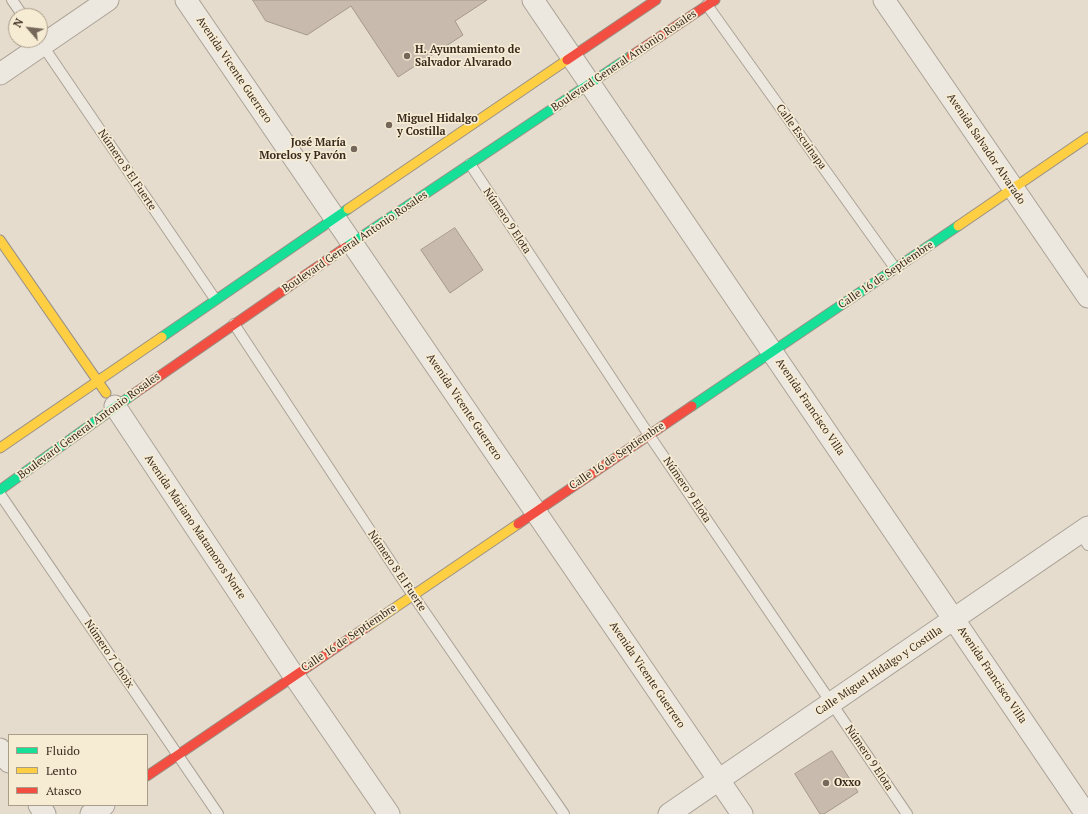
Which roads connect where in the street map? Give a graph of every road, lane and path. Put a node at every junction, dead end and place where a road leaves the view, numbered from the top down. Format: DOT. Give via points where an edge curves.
graph roads {
  1 [pos="108,0"];
  2 [pos="186,0"];
  3 [pos="533,0"];
  4 [pos="656,0"];
  5 [pos="884,0"];
  6 [pos="711,3"];
  7 [pos="48,38"];
  8 [pos="33,48"];
  9 [pos="45,48"];
  10 [pos="571,57"];
  11 [pos="0,74"];
  12 [pos="590,84"];
  13 [pos="1088,137"];
  14 [pos="470,164"];
  15 [pos="1013,188"];
  16 [pos="336,219"];
  17 [pos="0,240"];
  18 [pos="353,244"];
  19 [pos="895,268"];
  20 [pos="1088,297"];
  21 [pos="215,299"];
  22 [pos="234,324"];
  23 [pos="772,352"];
  24 [pos="98,381"];
  25 [pos="115,406"];
  26 [pos="649,435"];
  27 [pos="0,448"];
  28 [pos="0,490"];
  29 [pos="0,494"];
  30 [pos="536,512"];
  31 [pos="1085,535"];
  32 [pos="413,595"];
  33 [pos="954,619"];
  34 [pos="294,676"];
  35 [pos="832,703"];
  36 [pos="0,749"];
  37 [pos="178,755"];
  38 [pos="8,761"];
  39 [pos="148,775"];
  40 [pos="719,780"];
  41 [pos="103,806"];
  42 [pos="91,814"];
  43 [pos="218,814"];
  44 [pos="389,814"];
  45 [pos="564,814"];
  46 [pos="669,814"];
  47 [pos="742,814"];
  48 [pos="908,814"];
  49 [pos="1086,814"];
  1 -- 7 [label="street"];
  2 -- 16 [label="street, Avenida Vicente Guerrero"];
  3 -- 10 [label="street, Avenida Francisco Villa"];
  4 -- 10 [label="street"];
  5 -- 15 [label="street, Avenida Salvador Alvarado"];
  6 -- 12 [label="street, Boulevard General Antonio Rosales"];
  6 -- 19 [label="lane, Calle Escuinapa"];
  8 -- 11 [label="street"];
  9 -- 21 [label="lane, Número 8 El Fuerte"];
  10 -- 12 [label="street, Avenida Francisco Villa"];
  10 -- 16 [label="street"];
  12 -- 14 [label="street, Boulevard General Antonio Rosales"];
  12 -- 23 [label="street, Avenida Francisco Villa"];
  13 -- 15 [label="street, Calle 16 de Septiembre"];
  14 -- 18 [label="street, Boulevard General Antonio Rosales"];
  14 -- 26 [label="lane, Número 9 Elota"];
  15 -- 19 [label="street, Calle 16 de Septiembre"];
  15 -- 20 [label="street, Avenida Salvador Alvarado"];
  16 -- 18 [label="street, Avenida Vicente Guerrero"];
  16 -- 21 [label="street"];
  17 -- 24 [label="street, Avenida Mariano Matamoros Norte"];
  18 -- 22 [label="street, Boulevard General Antonio Rosales"];
  18 -- 30 [label="street, Avenida Vicente Guerrero"];
  19 -- 23 [label="street, Calle 16 de Septiembre"];
  21 -- 24 [label="street"];
  22 -- 25 [label="street, Boulevard General Antonio Rosales"];
  22 -- 32 [label="lane, Número 8 El Fuerte"];
  23 -- 26 [label="street, Calle 16 de Septiembre"];
  23 -- 33 [label="street, Avenida Francisco Villa"];
  24 -- 25 [label="street, Avenida Mariano Matamoros Norte"];
  24 -- 27 [label="street"];
  25 -- 28 [label="street, Boulevard General Antonio Rosales"];
  25 -- 34 [label="street, Avenida Mariano Matamoros Norte"];
  26 -- 30 [label="street, Calle 16 de Septiembre"];
  26 -- 35 [label="lane, Número 9 Elota"];
  29 -- 37 [label="lane, Número 7 Choix"];
  30 -- 32 [label="street, Calle 16 de Septiembre"];
  30 -- 40 [label="street, Avenida Vicente Guerrero"];
  31 -- 33 [label="street, Calle Miguel Hidalgo y Costilla"];
  32 -- 34 [label="street, Calle 16 de Septiembre"];
  32 -- 45 [label="lane, Número 8 El Fuerte"];
  33 -- 35 [label="street, Calle Miguel Hidalgo y Costilla"];
  33 -- 49 [label="street, Avenida Francisco Villa"];
  34 -- 37 [label="street, Calle 16 de Septiembre"];
  34 -- 44 [label="street, Avenida Mariano Matamoros Norte"];
  35 -- 40 [label="street, Calle Miguel Hidalgo y Costilla"];
  35 -- 48 [label="lane, Número 9 Elota"];
  36 -- 38 [label="street"];
  37 -- 39 [label="street, Calle 16 de Septiembre"];
  37 -- 43 [label="lane, Número 7 Choix"];
  40 -- 46 [label="street, Calle Miguel Hidalgo y Costilla"];
  40 -- 47 [label="street, Avenida Vicente Guerrero"];
  41 -- 42 [label="street"];
}
